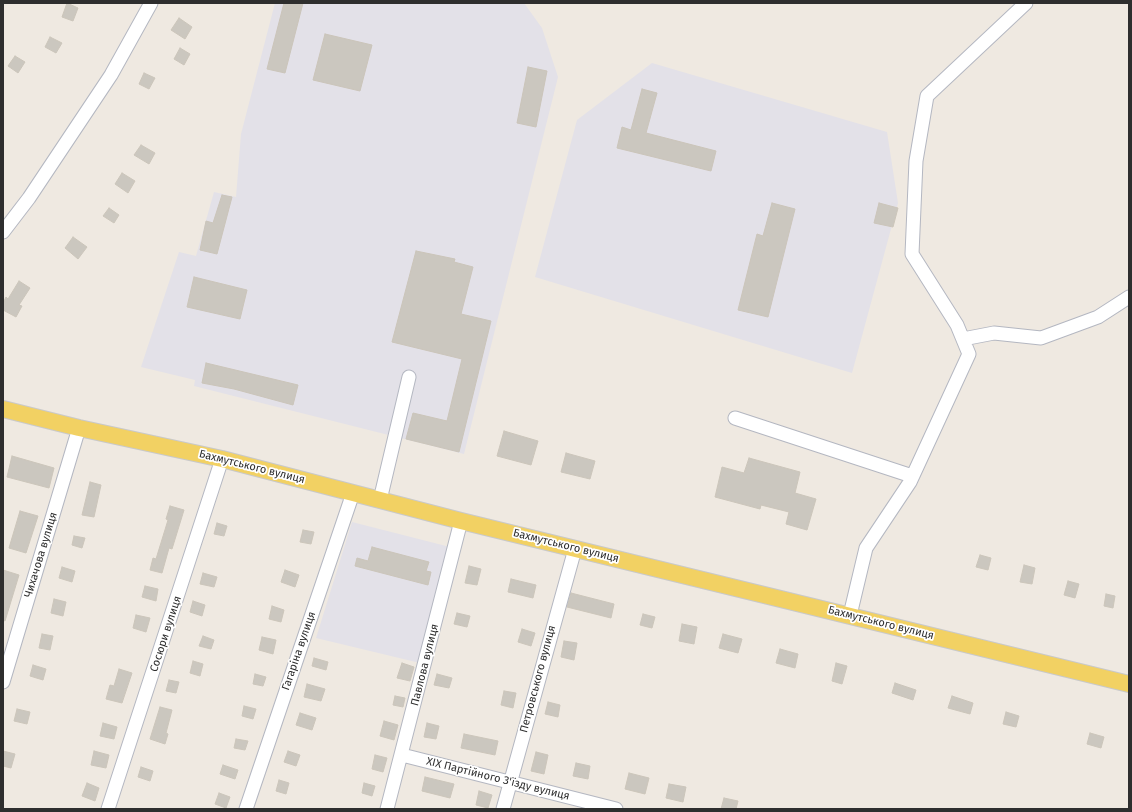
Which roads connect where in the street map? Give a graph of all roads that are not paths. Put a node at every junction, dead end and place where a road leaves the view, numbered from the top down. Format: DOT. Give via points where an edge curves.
graph roads {
  1 [pos="151,3"];
  2 [pos="1026,3"];
  3 [pos="3,232"];
  4 [pos="1129,297"];
  5 [pos="963,340"];
  6 [pos="409,377"];
  7 [pos="3,409"];
  8 [pos="735,418"];
  9 [pos="79,428"];
  10 [pos="222,459"];
  11 [pos="912,476"];
  12 [pos="353,493"];
  13 [pos="380,500"];
  14 [pos="461,521"];
  15 [pos="575,549"];
  16 [pos="850,615"];
  17 [pos="3,682"];
  18 [pos="1129,684"];
  19 [pos="402,755"];
  20 [pos="510,781"];
  21 [pos="108,809"];
  22 [pos="246,809"];
  23 [pos="387,809"];
  24 [pos="503,809"];
  25 [pos="616,809"];
  1 -- 3 [label="street" via="111,75 29,198"];
  2 -- 5 [label="street" via="927,96 916,161 912,254 957,325"];
  4 -- 5 [label="street" via="1098,317 1041,338 994,333"];
  5 -- 11 [label="street" via="969,354"];
  6 -- 13 [label="street"];
  7 -- 9 [label="main road, Бахмутського вулиця"];
  8 -- 11 [label="street"];
  9 -- 10 [label="main road, Бахмутського вулиця"];
  9 -- 17 [label="street, Чихачова вулиця"];
  10 -- 12 [label="main road, Бахмутського вулиця"];
  10 -- 21 [label="street, Сосюри вулиця"];
  11 -- 16 [label="street" via="866,548"];
  12 -- 13 [label="main road, Бахмутського вулиця"];
  12 -- 22 [label="street, Гагаріна вулиця"];
  13 -- 14 [label="main road, Бахмутського вулиця"];
  14 -- 15 [label="main road, Бахмутського вулиця"];
  14 -- 19 [label="street, Павлова вулиця"];
  15 -- 16 [label="main road, Бахмутського вулиця"];
  15 -- 20 [label="street, Петровського вулиця"];
  16 -- 18 [label="main road, Бахмутського вулиця"];
  19 -- 20 [label="street, XIX Партійного З'їзду вулиця"];
  19 -- 23 [label="street, Павлова вулиця"];
  20 -- 24 [label="street, Петровського вулиця"];
  20 -- 25 [label="street, XIX Партійного З'їзду вулиця"];
}
